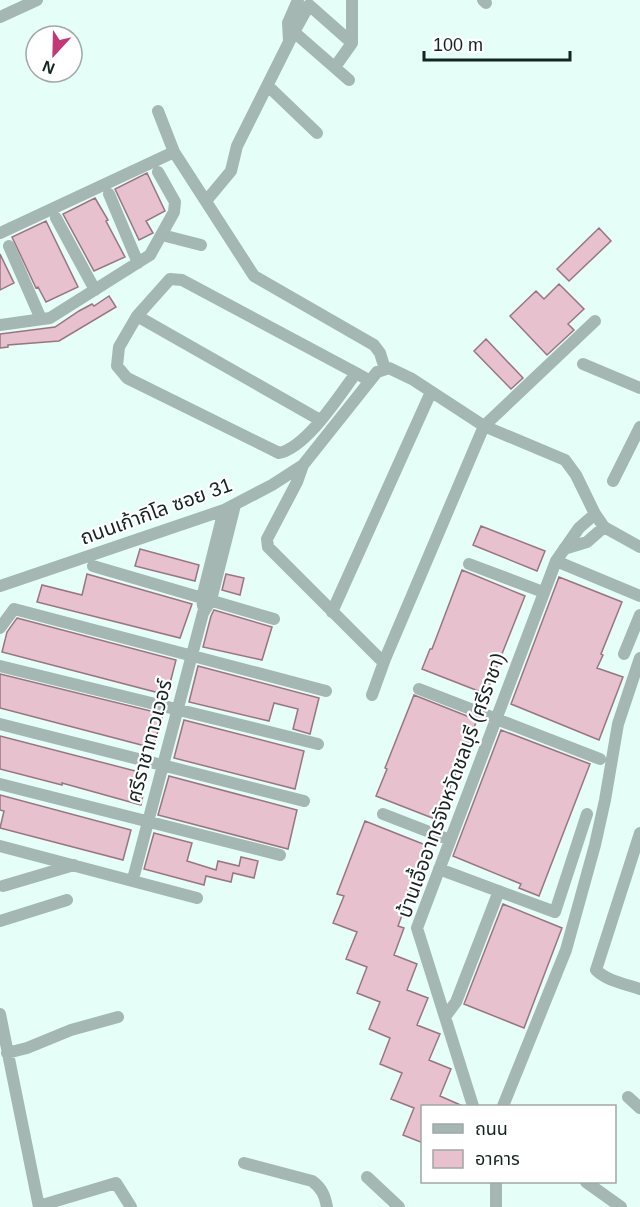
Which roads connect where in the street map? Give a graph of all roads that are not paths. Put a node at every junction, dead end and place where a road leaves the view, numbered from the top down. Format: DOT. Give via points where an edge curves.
graph roads {
  1 [pos="38,0"];
  2 [pos="298,0"];
  3 [pos="352,0"];
  4 [pos="0,17"];
  5 [pos="292,37"];
  6 [pos="352,43"];
  7 [pos="335,67"];
  8 [pos="350,81"];
  9 [pos="268,86"];
  10 [pos="158,111"];
  11 [pos="317,133"];
  12 [pos="174,152"];
  13 [pos="159,172"];
  14 [pos="110,194"];
  15 [pos="206,201"];
  16 [pos="56,218"];
  17 [pos="0,233"];
  18 [pos="162,235"];
  19 [pos="201,245"];
  20 [pos="9,246"];
  21 [pos="138,263"];
  22 [pos="95,290"];
  23 [pos="137,316"];
  24 [pos="41,319"];
  25 [pos="595,321"];
  26 [pos="0,325"];
  27 [pos="583,364"];
  28 [pos="385,369"];
  29 [pos="356,373"];
  30 [pos="370,381"];
  31 [pos="640,388"];
  32 [pos="431,392"];
  33 [pos="320,420"];
  34 [pos="484,426"];
  35 [pos="640,427"];
  36 [pos="303,465"];
  37 [pos="613,481"];
  38 [pos="229,508"];
  39 [pos="595,514"];
  40 [pos="604,527"];
  41 [pos="640,547"];
  42 [pos="564,549"];
  43 [pos="556,561"];
  44 [pos="469,564"];
  45 [pos="93,566"];
  46 [pos="0,586"];
  47 [pos="543,592"];
  48 [pos="640,596"];
  49 [pos="207,599"];
  50 [pos="332,612"];
  51 [pos="640,615"];
  52 [pos="274,619"];
  53 [pos="0,628"];
  54 [pos="624,654"];
  55 [pos="192,656"];
  56 [pos="640,658"];
  57 [pos="385,659"];
  58 [pos="0,666"];
  59 [pos="419,688"];
  60 [pos="326,691"];
  61 [pos="372,696"];
  62 [pos="178,710"];
  63 [pos="496,719"];
  64 [pos="0,724"];
  65 [pos="318,744"];
  66 [pos="600,759"];
  67 [pos="163,766"];
  68 [pos="0,784"];
  69 [pos="304,801"];
  70 [pos="383,814"];
  71 [pos="587,814"];
  72 [pos="148,821"];
  73 [pos="640,833"];
  74 [pos="450,840"];
  75 [pos="0,846"];
  76 [pos="280,855"];
  77 [pos="75,864"];
  78 [pos="439,869"];
  79 [pos="133,879"];
  80 [pos="3,886"];
  81 [pos="499,891"];
  82 [pos="197,897"];
  83 [pos="68,900"];
  84 [pos="0,921"];
  85 [pos="640,989"];
  86 [pos="0,1014"];
  87 [pos="118,1017"];
  88 [pos="445,1017"];
  89 [pos="7,1053"];
  90 [pos="628,1096"];
  91 [pos="472,1105"];
  92 [pos="503,1105"];
  93 [pos="640,1108"];
  94 [pos="244,1163"];
  95 [pos="367,1177"];
  96 [pos="496,1183"];
  97 [pos="587,1183"];
  98 [pos="39,1207"];
  99 [pos="130,1207"];
  100 [pos="327,1207"];
  101 [pos="399,1207"];
  102 [pos="496,1207"];
  103 [pos="621,1207"];
  1 -- 4 [label="street"];
  2 -- 5 [label="street" via="288,23"];
  3 -- 6 [label="street"];
  5 -- 6 [label="street" via="309,4"];
  5 -- 7 [label="street"];
  5 -- 9 [label="street"];
  6 -- 7 [label="street"];
  7 -- 8 [label="street"];
  9 -- 11 [label="street"];
  9 -- 15 [label="street" via="237,146 231,171"];
  10 -- 12 [label="street"];
  12 -- 15 [label="street"];
  12 -- 17 [label="street"];
  13 -- 18 [label="street" via="175,202"];
  14 -- 21 [label="street"];
  15 -- 28 [label="street" via="254,276 374,345 381,353"];
  16 -- 22 [label="street"];
  18 -- 19 [label="street"];
  18 -- 21 [label="street" via="150,255"];
  20 -- 24 [label="street"];
  21 -- 22 [label="street"];
  22 -- 24 [label="street" via="50,318"];
  23 -- 29 [label="street" via="170,279 176,278"];
  23 -- 33 [label="street"];
  23 -- 33 [label="street" via="119,347 117,366 127,378 279,453 301,442"];
  24 -- 26 [label="street"];
  25 -- 34 [label="street"];
  27 -- 31 [label="street"];
  28 -- 30 [label="street, ถนนเก้ากิโล ซอย 31"];
  28 -- 32 [label="street" via="412,379"];
  29 -- 30 [label="street"];
  29 -- 33 [label="street"];
  30 -- 36 [label="street, ถนนเก้ากิโล ซอย 31"];
  32 -- 34 [label="street"];
  32 -- 50 [label="street"];
  34 -- 39 [label="street" via="566,459"];
  34 -- 57 [label="street"];
  35 -- 37 [label="street"];
  36 -- 38 [label="street, ถนนเก้ากิโล ซอย 31"];
  36 -- 50 [label="street" via="267,539 268,547"];
  38 -- 46 [label="street, ถนนเก้ากิโล ซอย 31"];
  38 -- 49 [label="street, ศรีราชาทาวเวอร์"];
  39 -- 40 [label="street"];
  39 -- 42 [label="street, บ้านเอื้ออาทรจังหวัดชลบุรี (ศรีราชา)"];
  40 -- 41 [label="street"];
  40 -- 42 [label="street" via="586,542"];
  42 -- 43 [label="street, บ้านเอื้ออาทรจังหวัดชลบุรี (ศรีราชา)"];
  43 -- 47 [label="street, บ้านเอื้ออาทรจังหวัดชลบุรี (ศรีราชา)"];
  43 -- 48 [label="street"];
  44 -- 47 [label="street"];
  45 -- 49 [label="street"];
  47 -- 63 [label="street, บ้านเอื้ออาทรจังหวัดชลบุรี (ศรีราชา)"];
  49 -- 52 [label="street"];
  49 -- 55 [label="street, ศรีราชาทาวเวอร์"];
  50 -- 57 [label="street" via="380,659"];
  51 -- 54 [label="street"];
  53 -- 55 [label="street" via="14,609"];
  55 -- 60 [label="street"];
  55 -- 62 [label="street, ศรีราชาทาวเวอร์"];
  56 -- 92 [label="street" via="618,724 595,845 566,950"];
  57 -- 61 [label="street"];
  58 -- 62 [label="street"];
  59 -- 63 [label="street"];
  62 -- 65 [label="street"];
  62 -- 67 [label="street, ศรีราชาทาวเวอร์"];
  63 -- 66 [label="street"];
  63 -- 74 [label="street, บ้านเอื้ออาทรจังหวัดชลบุรี (ศรีราชา)"];
  64 -- 67 [label="street"];
  67 -- 69 [label="street"];
  67 -- 72 [label="street, ศรีราชาทาวเวอร์"];
  68 -- 72 [label="street"];
  70 -- 74 [label="street"];
  71 -- 81 [label="street" via="555,912"];
  72 -- 76 [label="street"];
  72 -- 79 [label="street, ศรีราชาทาวเวอร์"];
  73 -- 85 [label="street" via="596,970 609,979"];
  74 -- 78 [label="street, บ้านเอื้ออาทรจังหวัดชลบุรี (ศรีราชา)"];
  75 -- 77 [label="street"];
  77 -- 79 [label="street"];
  77 -- 80 [label="street"];
  78 -- 81 [label="street"];
  78 -- 88 [label="street, บ้านเอื้ออาทรจังหวัดชลบุรี (ศรีราชา)" via="417,928"];
  79 -- 82 [label="street"];
  81 -- 88 [label="street" via="456,1002"];
  83 -- 84 [label="street"];
  86 -- 89 [label="street"];
  87 -- 89 [label="street"];
  88 -- 91 [label="street, บ้านเอื้ออาทรจังหวัดชลบุรี (ศรีราชา)"];
  89 -- 98 [label="street"];
  90 -- 93 [label="street"];
  94 -- 100 [label="street" via="312,1180 325,1195"];
  95 -- 101 [label="street"];
  96 -- 102 [label="street"];
  97 -- 103 [label="street"];
  98 -- 99 [label="street" via="116,1183"];
}
